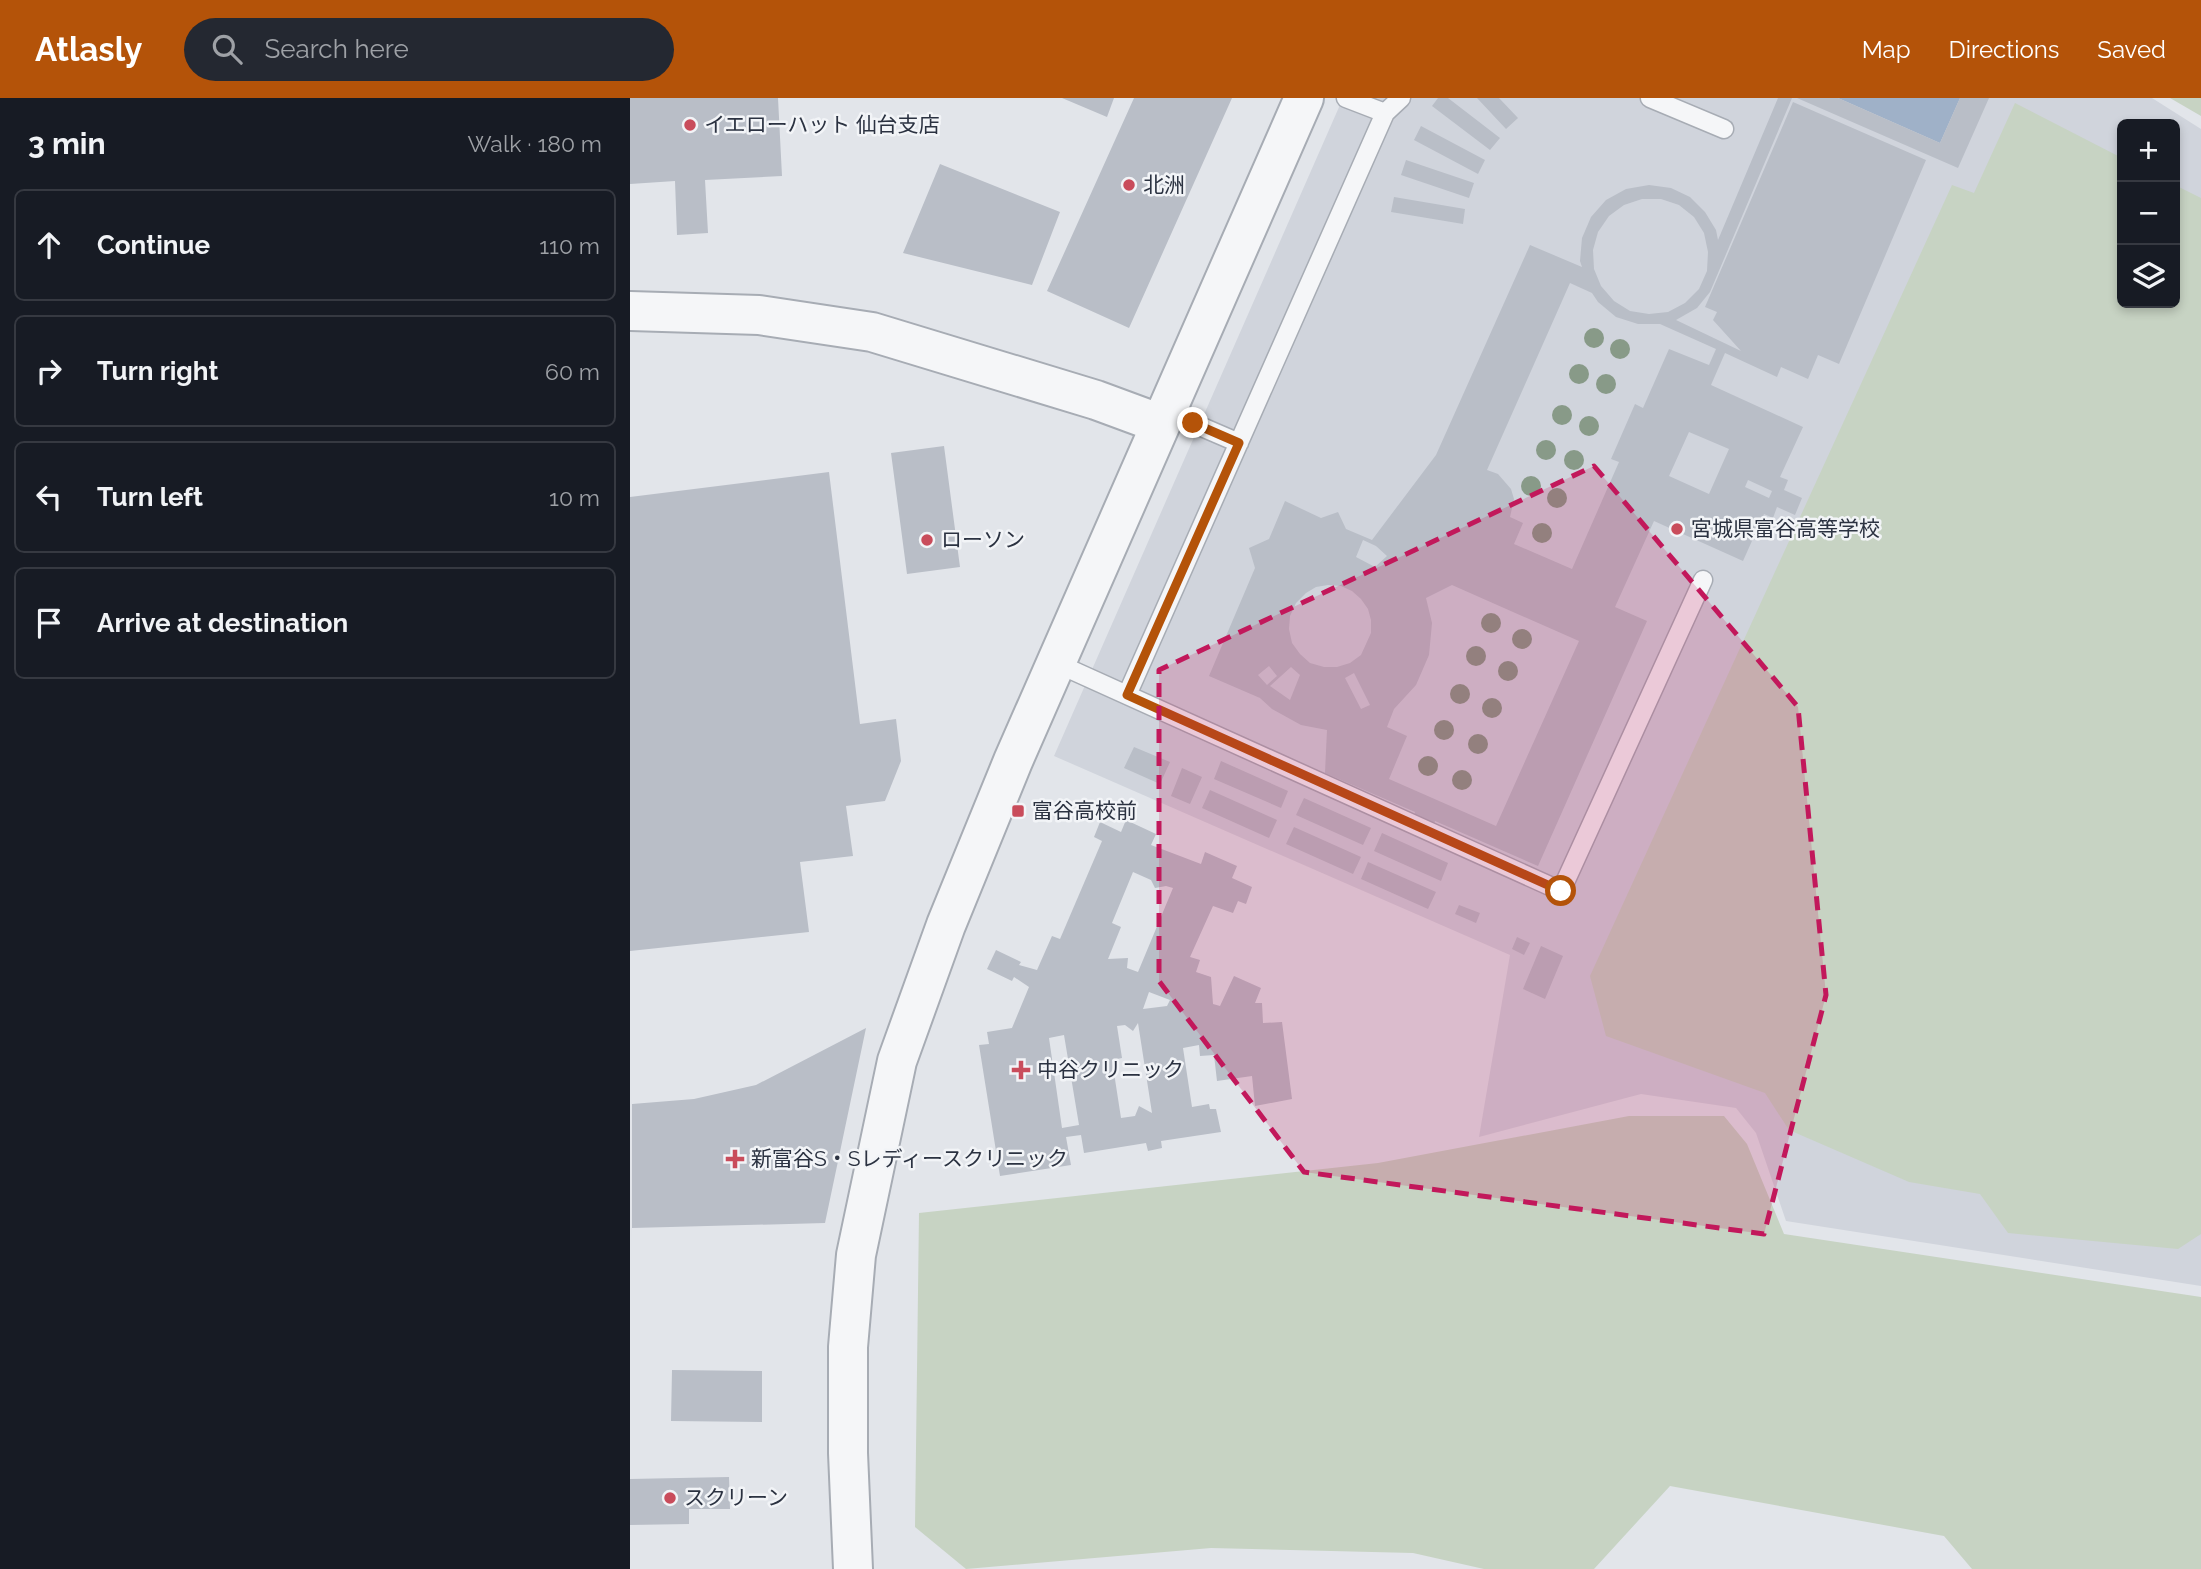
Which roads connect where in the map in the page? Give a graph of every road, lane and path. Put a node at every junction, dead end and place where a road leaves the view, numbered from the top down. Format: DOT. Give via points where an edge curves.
graph roads {
  1 [pos="1304,98"];
  2 [pos="1346,98"];
  3 [pos="1401,98"];
  4 [pos="1650,98"];
  5 [pos="1385,113"];
  6 [pos="1724,130"];
  7 [pos="630,311"];
  8 [pos="1164,418"];
  9 [pos="1239,443"];
  10 [pos="1703,580"];
  11 [pos="1056,663"];
  12 [pos="1127,695"];
  13 [pos="853,1569"];
  1 -- 8 [label="street"];
  2 -- 5 [label="lane"];
  3 -- 5 [label="lane"];
  4 -- 6 [label="lane"];
  5 -- 9 [label="lane"];
  7 -- 8 [label="street" via="760,315 872,332"];
  8 -- 9 [label="lane"];
  8 -- 11 [label="street"];
  9 -- 12 [label="lane"];
  10 -- 12 [label="lane" via="1561,891"];
  11 -- 12 [label="lane"];
  11 -- 13 [label="street" via="946,925 897,1061 856,1255 848,1348"];
}
